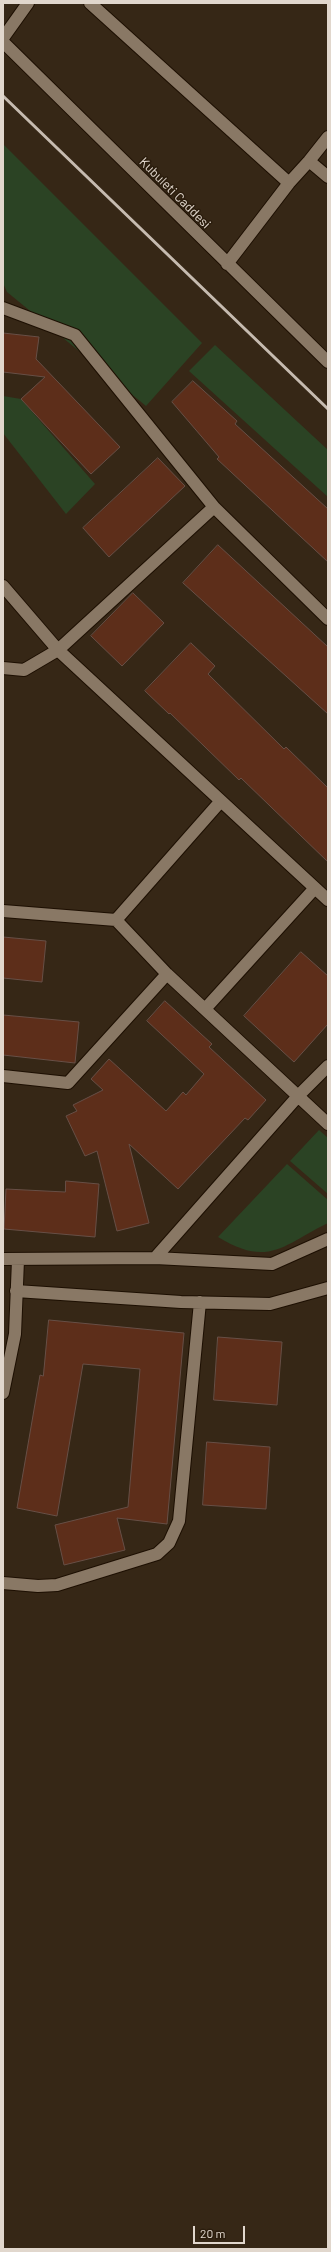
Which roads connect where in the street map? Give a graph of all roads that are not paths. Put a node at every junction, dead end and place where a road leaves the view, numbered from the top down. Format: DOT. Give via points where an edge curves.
graph roads {
  1 [pos="28,3"];
  2 [pos="90,3"];
  3 [pos="3,38"];
  4 [pos="3,42"];
  5 [pos="328,137"];
  6 [pos="309,161"];
  7 [pos="328,177"];
  8 [pos="289,183"];
  9 [pos="227,264"];
  10 [pos="3,297"];
  11 [pos="6,309"];
  12 [pos="328,362"];
  13 [pos="214,507"];
  14 [pos="3,586"];
  15 [pos="328,619"];
  16 [pos="58,650"];
  17 [pos="3,668"];
  18 [pos="220,802"];
  19 [pos="315,888"];
  20 [pos="328,900"];
  21 [pos="3,911"];
  22 [pos="116,920"];
  23 [pos="167,974"];
  24 [pos="205,1009"];
  25 [pos="328,1066"];
  26 [pos="3,1076"];
  27 [pos="299,1095"];
  28 [pos="328,1124"];
  29 [pos="328,1239"];
  30 [pos="155,1258"];
  31 [pos="3,1259"];
  32 [pos="18,1260"];
  33 [pos="328,1288"];
  34 [pos="16,1291"];
  35 [pos="200,1302"];
  36 [pos="3,1393"];
  37 [pos="3,1583"];
  1 -- 3 [label="street"];
  2 -- 8 [label="street"];
  4 -- 9 [label="street, Kubuleti Caddesi"];
  5 -- 6 [label="street"];
  6 -- 7 [label="street"];
  6 -- 8 [label="street"];
  8 -- 9 [label="street"];
  9 -- 12 [label="street, Kubuleti Caddesi"];
  10 -- 11 [label="street"];
  11 -- 13 [label="street" via="75,335"];
  13 -- 15 [label="street"];
  13 -- 16 [label="street"];
  14 -- 16 [label="street"];
  16 -- 17 [label="street" via="24,670"];
  16 -- 18 [label="street"];
  18 -- 19 [label="street"];
  18 -- 22 [label="street"];
  19 -- 20 [label="street"];
  19 -- 24 [label="street"];
  21 -- 22 [label="street"];
  22 -- 23 [label="street"];
  23 -- 24 [label="street"];
  23 -- 26 [label="street" via="68,1083"];
  24 -- 27 [label="street"];
  25 -- 27 [label="street"];
  27 -- 28 [label="street"];
  27 -- 30 [label="street"];
  29 -- 30 [label="street" via="272,1264"];
  30 -- 32 [label="street"];
  31 -- 32 [label="street"];
  32 -- 34 [label="street"];
  33 -- 35 [label="street" via="270,1304"];
  34 -- 35 [label="street"];
  34 -- 36 [label="street" via="15,1334"];
  35 -- 37 [label="street" via="179,1521 169,1543 157,1554 57,1585"];
}
